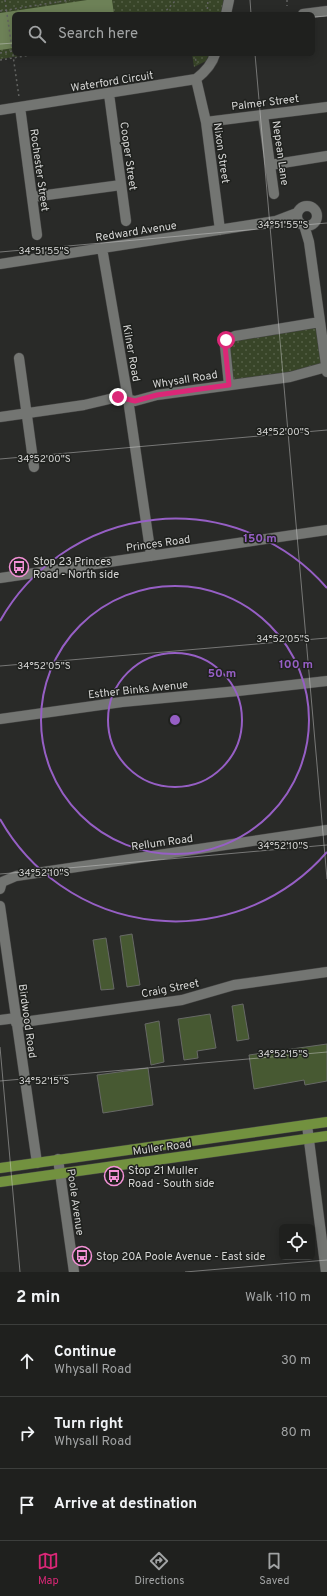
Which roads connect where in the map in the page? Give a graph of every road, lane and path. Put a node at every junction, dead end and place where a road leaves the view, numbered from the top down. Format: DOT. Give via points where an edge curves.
graph roads {
  1 [pos="5,0"];
  2 [pos="70,0"];
  3 [pos="176,0"];
  4 [pos="208,0"];
  5 [pos="286,0"];
  6 [pos="230,1"];
  7 [pos="288,6"];
  8 [pos="6,10"];
  9 [pos="0,11"];
  10 [pos="327,11"];
  11 [pos="165,12"];
  12 [pos="207,12"];
  13 [pos="227,12"];
  14 [pos="315,12"];
  15 [pos="12,45"];
  16 [pos="12,51"];
  17 [pos="0,53"];
  18 [pos="26,56"];
  19 [pos="195,56"];
  20 [pos="214,56"];
  21 [pos="13,58"];
  22 [pos="0,60"];
  23 [pos="197,64"];
  24 [pos="196,80"];
  25 [pos="109,94"];
  26 [pos="20,102"];
  27 [pos="327,106"];
  28 [pos="0,110"];
  29 [pos="263,115"];
  30 [pos="206,122"];
  31 [pos="327,156"];
  32 [pos="270,165"];
  33 [pos="121,185"];
  34 [pos="274,194"];
  35 [pos="32,197"];
  36 [pos="314,209"];
  37 [pos="327,213"];
  38 [pos="327,216"];
  39 [pos="126,221"];
  40 [pos="306,222"];
  41 [pos="220,230"];
  42 [pos="37,235"];
  43 [pos="102,248"];
  44 [pos="0,264"];
  45 [pos="320,322"];
  46 [pos="20,358"];
  47 [pos="327,370"];
  48 [pos="229,385"];
  49 [pos="128,399"];
  50 [pos="27,413"];
  51 [pos="0,417"];
  52 [pos="34,467"];
  53 [pos="325,532"];
  54 [pos="151,556"];
  55 [pos="0,578"];
  56 [pos="327,681"];
  57 [pos="0,719"];
  58 [pos="327,830"];
  59 [pos="1,886"];
  60 [pos="0,906"];
  61 [pos="327,972"];
  62 [pos="0,1020"];
  63 [pos="16,1020"];
  64 [pos="327,1122"];
  65 [pos="307,1125"];
  66 [pos="327,1136"];
  67 [pos="308,1138"];
  68 [pos="58,1160"];
  69 [pos="37,1163"];
  70 [pos="0,1168"];
  71 [pos="60,1173"];
  72 [pos="0,1182"];
  73 [pos="74,1272"];
  74 [pos="326,1272"];
  1 -- 8 [label="path"];
  2 -- 8 [label="path"];
  3 -- 11 [label="path"];
  4 -- 12 [label="path"];
  5 -- 7 [label="path"];
  6 -- 13 [label="street"];
  8 -- 9 [label="path"];
  8 -- 15 [label="path"];
  10 -- 14 [label="street"];
  16 -- 17 [label="path"];
  18 -- 21 [label="path"];
  19 -- 23 [label="path"];
  20 -- 24 [label="street"];
  21 -- 22 [label="path"];
  21 -- 26 [label="path"];
  24 -- 25 [label="street, Waterford Circuit"];
  24 -- 30 [label="street, Nixon Street"];
  25 -- 26 [label="street, Waterford Circuit"];
  25 -- 33 [label="street, Cooper Street"];
  26 -- 28 [label="street, Waterford Circuit"];
  26 -- 35 [label="street, Rochester Street"];
  27 -- 29 [label="street, Palmer Street"];
  29 -- 30 [label="street, Palmer Street"];
  29 -- 32 [label="street, Nepean Lane"];
  30 -- 41 [label="street, Nixon Street"];
  31 -- 32 [label="street"];
  32 -- 34 [label="street, Nepean Lane"];
  33 -- 35 [label="street"];
  33 -- 39 [label="street, Cooper Street"];
  35 -- 42 [label="street, Rochester Street"];
  36 -- 37 [label="street"];
  36 -- 40 [label="street" via="317,214"];
  36 -- 40 [label="street" via="305,206 299,210"];
  38 -- 40 [label="street, Redward Avenue"];
  40 -- 41 [label="street, Redward Avenue" via="276,221"];
  40 -- 45 [label="street"];
  41 -- 43 [label="street, Redward Avenue"];
  43 -- 44 [label="street, Redward Avenue"];
  43 -- 49 [label="street, Kilner Road"];
  45 -- 47 [label="street"];
  45 -- 48 [label="street, Whysall Road" via="235,336 226,340"];
  46 -- 50 [label="street"];
  47 -- 48 [label="street, Whysall Road"];
  48 -- 49 [label="street, Whysall Road" via="157,395 135,401"];
  49 -- 50 [label="street, Whysall Road" via="118,397"];
  49 -- 54 [label="street, Kilner Road"];
  50 -- 51 [label="street, Whysall Road"];
  50 -- 52 [label="street"];
  53 -- 54 [label="street, Princes Road"];
  54 -- 55 [label="street, Princes Road"];
  56 -- 57 [label="street, Esther Binks Avenue" via="122,702"];
  58 -- 59 [label="street, Rellum Road" via="16,876"];
  60 -- 63 [label="street, Birdwood Road"];
  61 -- 63 [label="street, Craig Street" via="234,985 182,1000"];
  62 -- 63 [label="street, Craig Street"];
  63 -- 69 [label="street, Birdwood Road"];
  64 -- 65 [label="main road, Muller Road"];
  65 -- 67 [label="street"];
  65 -- 68 [label="main road, Muller Road"];
  66 -- 67 [label="main road, Muller Road"];
  67 -- 71 [label="main road, Muller Road"];
  67 -- 74 [label="street"];
  68 -- 69 [label="main road, Muller Road"];
  68 -- 71 [label="street, Poole Avenue"];
  69 -- 70 [label="main road, Muller Road"];
  71 -- 72 [label="main road, Muller Road"];
  71 -- 73 [label="street, Poole Avenue"];
}
